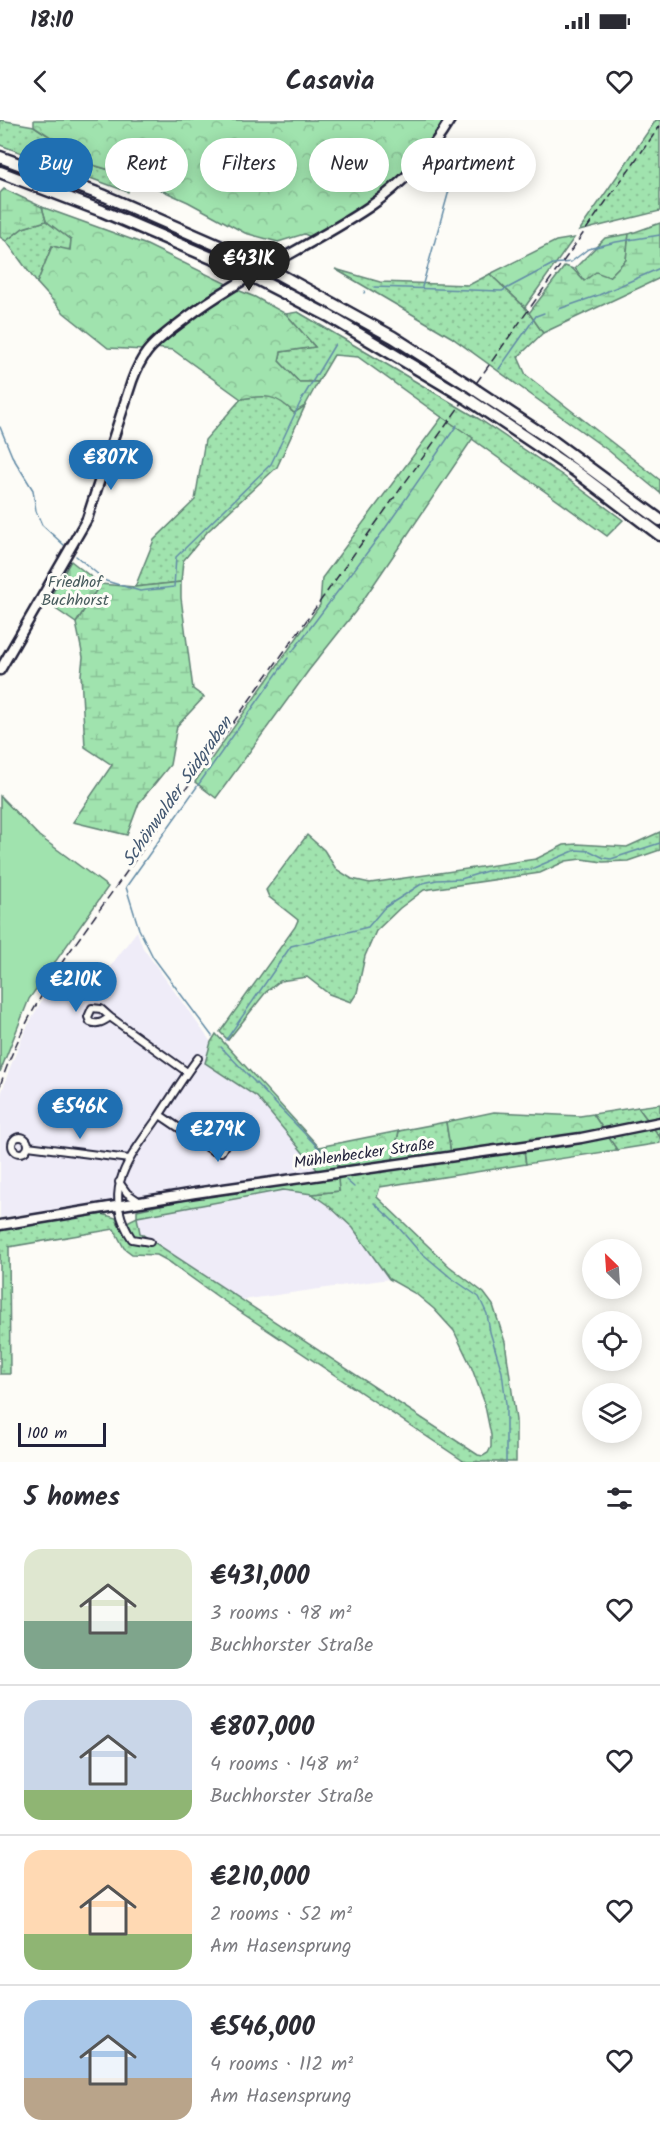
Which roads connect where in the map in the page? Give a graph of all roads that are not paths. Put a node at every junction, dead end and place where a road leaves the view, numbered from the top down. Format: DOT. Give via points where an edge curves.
graph roads {
  1 [pos="450,120"];
  2 [pos="0,157"];
  3 [pos="0,172"];
  4 [pos="470,393"];
  5 [pos="660,520"];
  6 [pos="660,535"];
  7 [pos="0,670"];
  8 [pos="110,1017"];
  9 [pos="198,1058"];
  10 [pos="187,1072"];
  11 [pos="160,1115"];
  12 [pos="660,1122"];
  13 [pos="202,1143"];
  14 [pos="28,1146"];
  15 [pos="129,1159"];
  16 [pos="119,1181"];
  17 [pos="140,1202"];
  18 [pos="117,1206"];
  19 [pos="0,1225"];
  20 [pos="150,1242"];
  1 -- 7 [label="main road" via="422,160 383,197 233,286 148,350 132,381 87,519"];
  2 -- 4 [label="highway, bridge" via="105,196 256,262 393,337"];
  3 -- 4 [label="highway, bridge" via="242,271"];
  4 -- 5 [label="highway" via="554,442"];
  4 -- 6 [label="highway"];
  8 -- 10 [label="street"];
  9 -- 10 [label="street"];
  10 -- 11 [label="street"];
  11 -- 13 [label="street"];
  11 -- 15 [label="street"];
  12 -- 17 [label="main road, Mühlenbecker Straße"];
  14 -- 15 [label="street"];
  15 -- 16 [label="street"];
  16 -- 17 [label="street"];
  16 -- 18 [label="street"];
  17 -- 18 [label="main road, Mühlenbecker Straße"];
  18 -- 19 [label="main road, Mühlenbecker Straße"];
  18 -- 20 [label="street" via="132,1239"];
}
